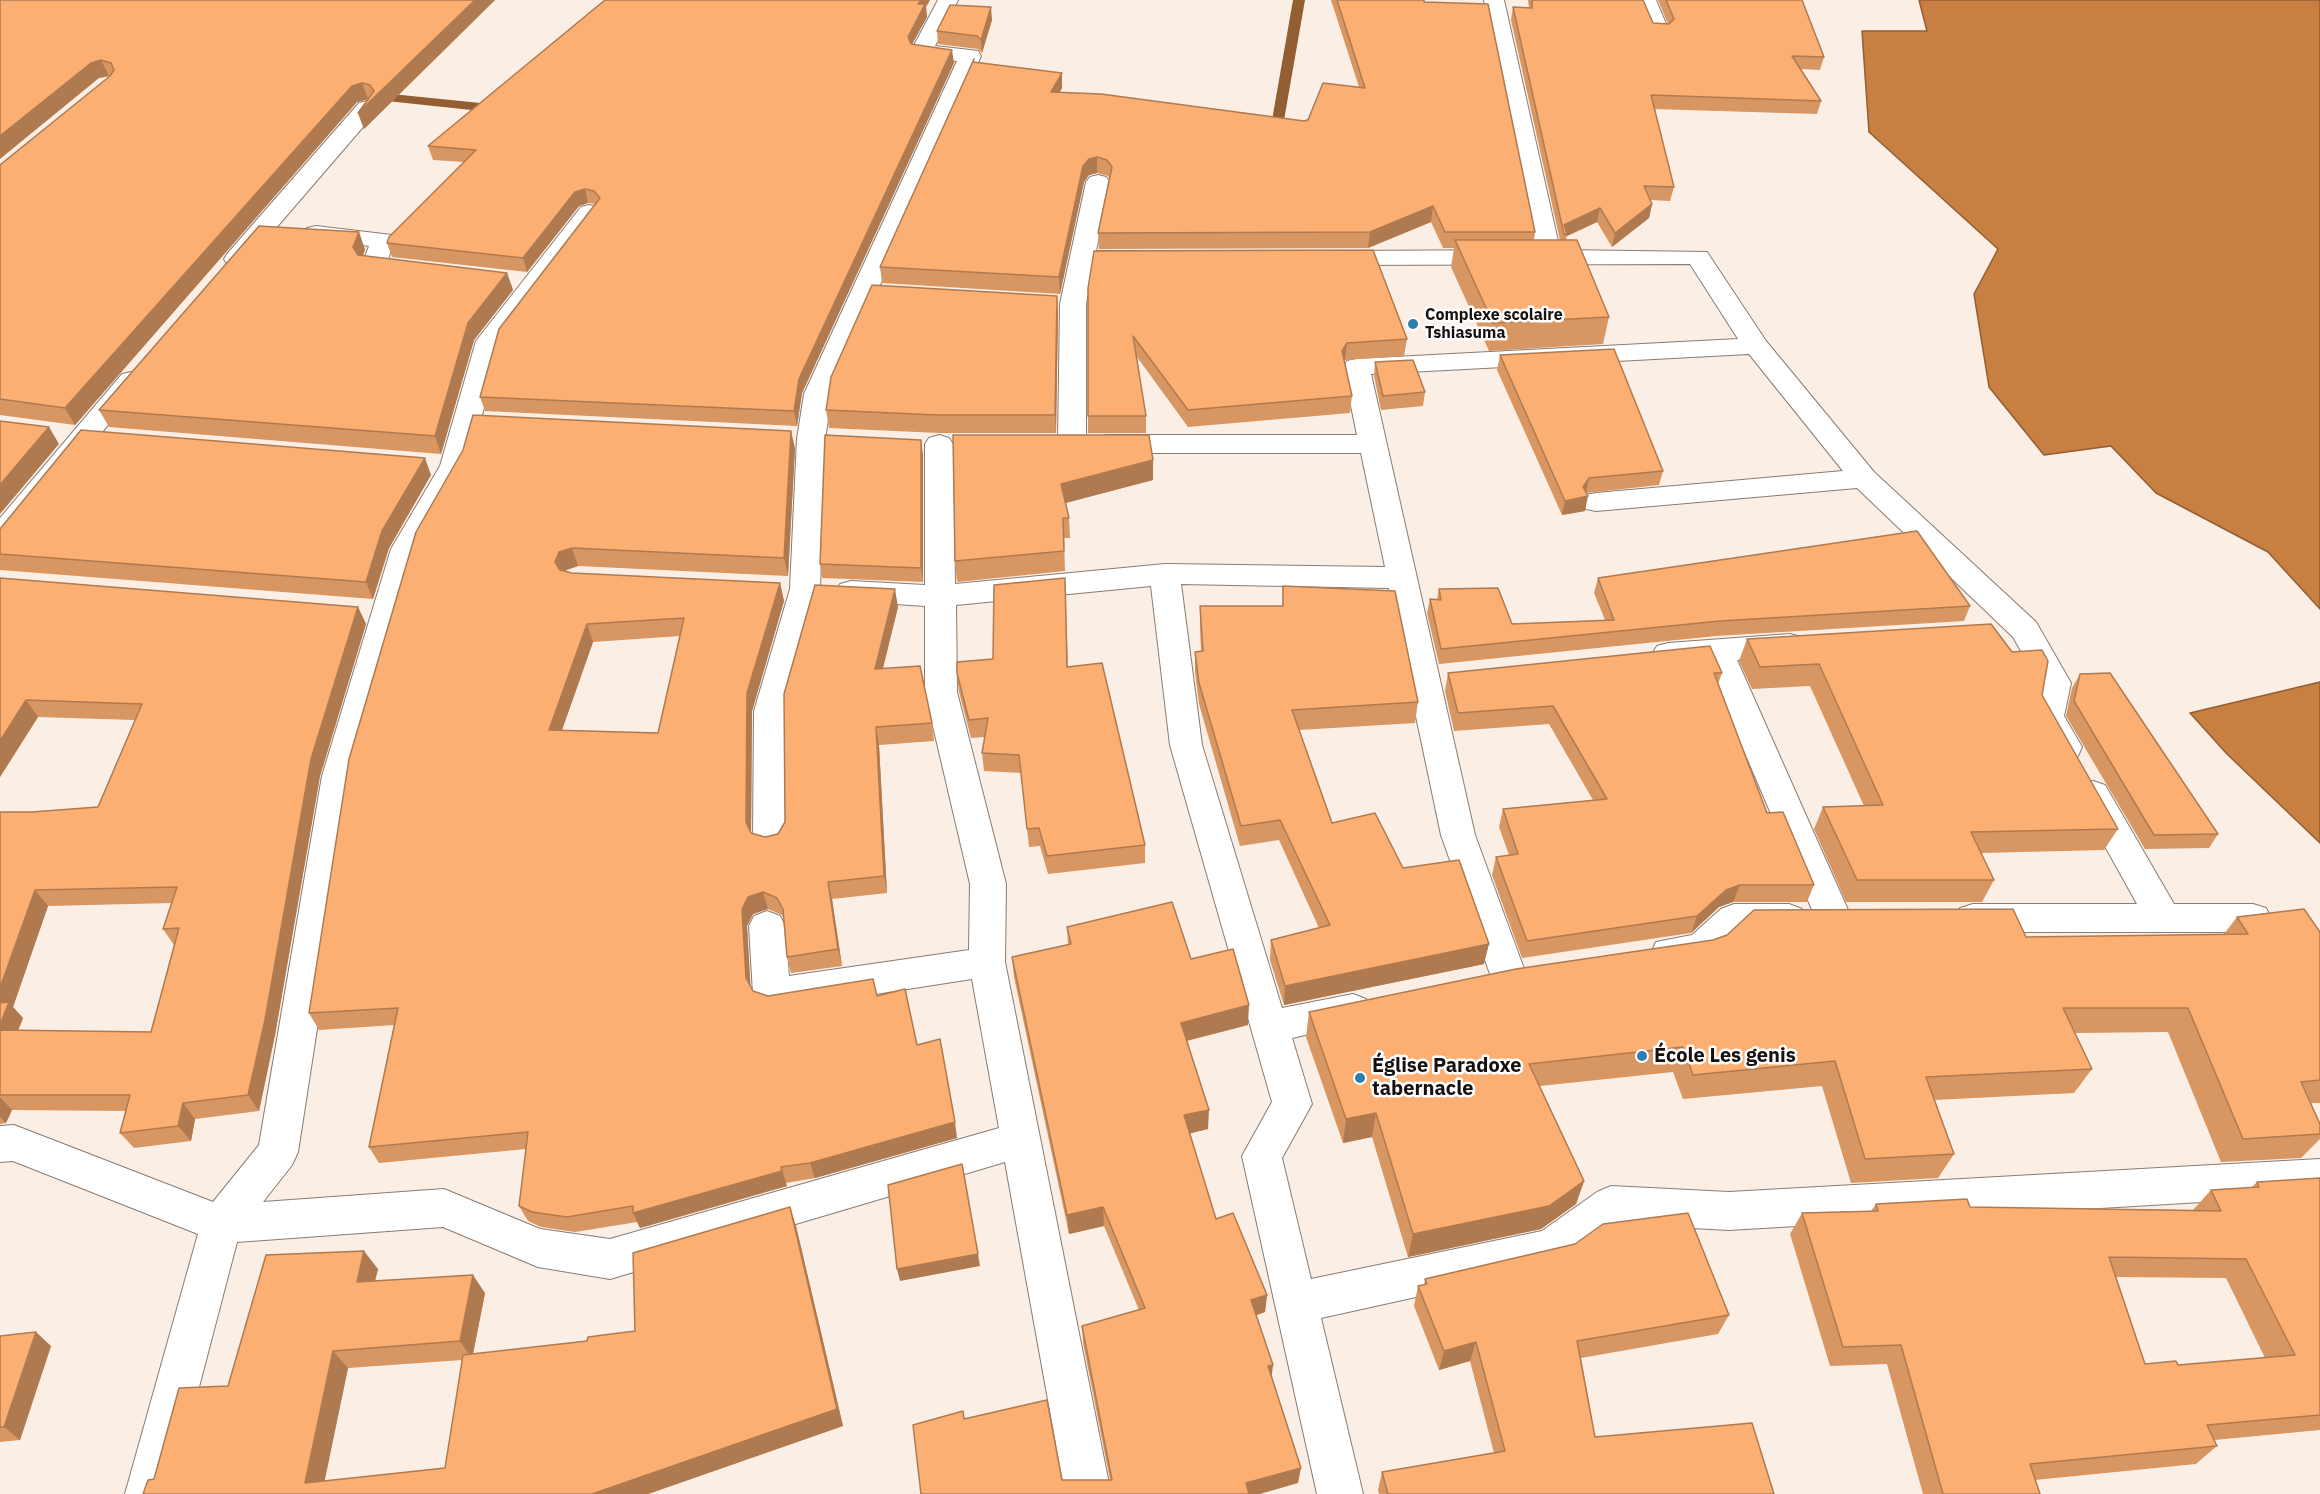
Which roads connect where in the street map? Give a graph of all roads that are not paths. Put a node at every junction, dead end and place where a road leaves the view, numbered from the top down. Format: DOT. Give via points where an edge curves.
graph roads {
  1 [pos="948,0"];
  2 [pos="1494,0"];
  3 [pos="1646,0"];
  4 [pos="1659,31"];
  5 [pos="367,108"];
  6 [pos="1098,182"];
  7 [pos="588,212"];
  8 [pos="264,227"];
  9 [pos="1084,258"];
  10 [pos="1167,258"];
  11 [pos="1310,258"];
  12 [pos="1549,258"];
  13 [pos="431,271"];
  14 [pos="219,279"];
  15 [pos="1756,346"];
  16 [pos="143,366"];
  17 [pos="71,434"];
  18 [pos="119,439"];
  19 [pos="939,444"];
  20 [pos="1373,444"];
  21 [pos="1864,478"];
  22 [pos="1596,502"];
  23 [pos="0,537"];
  24 [pos="1165,574"];
  25 [pos="1403,578"];
  26 [pos="793,589"];
  27 [pos="940,596"];
  28 [pos="2025,630"];
  29 [pos="1989,632"];
  30 [pos="1823,643"];
  31 [pos="1716,650"];
  32 [pos="1634,658"];
  33 [pos="770,839"];
  34 [pos="2164,918"];
  35 [pos="2253,918"];
  36 [pos="1834,919"];
  37 [pos="1869,919"];
  38 [pos="1940,919"];
  39 [pos="767,926"];
  40 [pos="1634,958"];
  41 [pos="987,962"];
  42 [pos="1509,978"];
  43 [pos="1383,1004"];
  44 [pos="1269,1027"];
  45 [pos="1020,1140"];
  46 [pos="0,1144"];
  47 [pos="2320,1177"];
  48 [pos="221,1224"];
  49 [pos="1296,1303"];
  50 [pos="148,1494"];
  51 [pos="1088,1494"];
  52 [pos="1340,1494"];
  1 -- 26 [label="street" via="922,51 970,56 875,293 818,394"];
  2 -- 12 [label="street"];
  3 -- 4 [label="street"];
  5 -- 8 [label="street"];
  6 -- 9 [label="street"];
  7 -- 48 [label="street" via="523,281 489,341 478,422 442,465 375,612 339,776 278,1152"];
  8 -- 13 [label="street" via="384,240 374,265"];
  8 -- 14 [label="street"];
  9 -- 10 [label="street"];
  9 -- 20 [label="street" via="1062,304 1061,444"];
  11 -- 12 [label="street"];
  12 -- 15 [label="street" via="1698,257"];
  15 -- 20 [label="street" via="1356,367"];
  15 -- 21 [label="street"];
  16 -- 17 [label="street"];
  17 -- 18 [label="street"];
  17 -- 23 [label="street"];
  19 -- 27 [label="street"];
  20 -- 25 [label="street"];
  21 -- 22 [label="street"];
  21 -- 28 [label="street"];
  24 -- 25 [label="street"];
  24 -- 27 [label="street"];
  24 -- 44 [label="street" via="1186,745"];
  25 -- 42 [label="street" via="1436,678 1458,835"];
  26 -- 27 [label="street"];
  26 -- 33 [label="street" via="770,711"];
  27 -- 41 [label="street" via="941,692 988,884"];
  28 -- 29 [label="street"];
  28 -- 34 [label="street" via="2055,683 2048,716"];
  30 -- 31 [label="street"];
  31 -- 32 [label="street"];
  31 -- 36 [label="street"];
  34 -- 35 [label="street"];
  34 -- 38 [label="street"];
  36 -- 37 [label="street"];
  36 -- 40 [label="street" via="1734,919 1702,948"];
  39 -- 41 [label="street" via="772,994"];
  41 -- 45 [label="street"];
  43 -- 44 [label="street"];
  44 -- 49 [label="street" via="1293,1104 1262,1156"];
  45 -- 48 [label="street" via="610,1259 538,1248 444,1208"];
  45 -- 51 [label="street"];
  46 -- 48 [label="street" via="14,1143"];
  47 -- 49 [label="street" via="1729,1211 1611,1205 1552,1248"];
  48 -- 50 [label="street"];
  49 -- 52 [label="street"];
}
